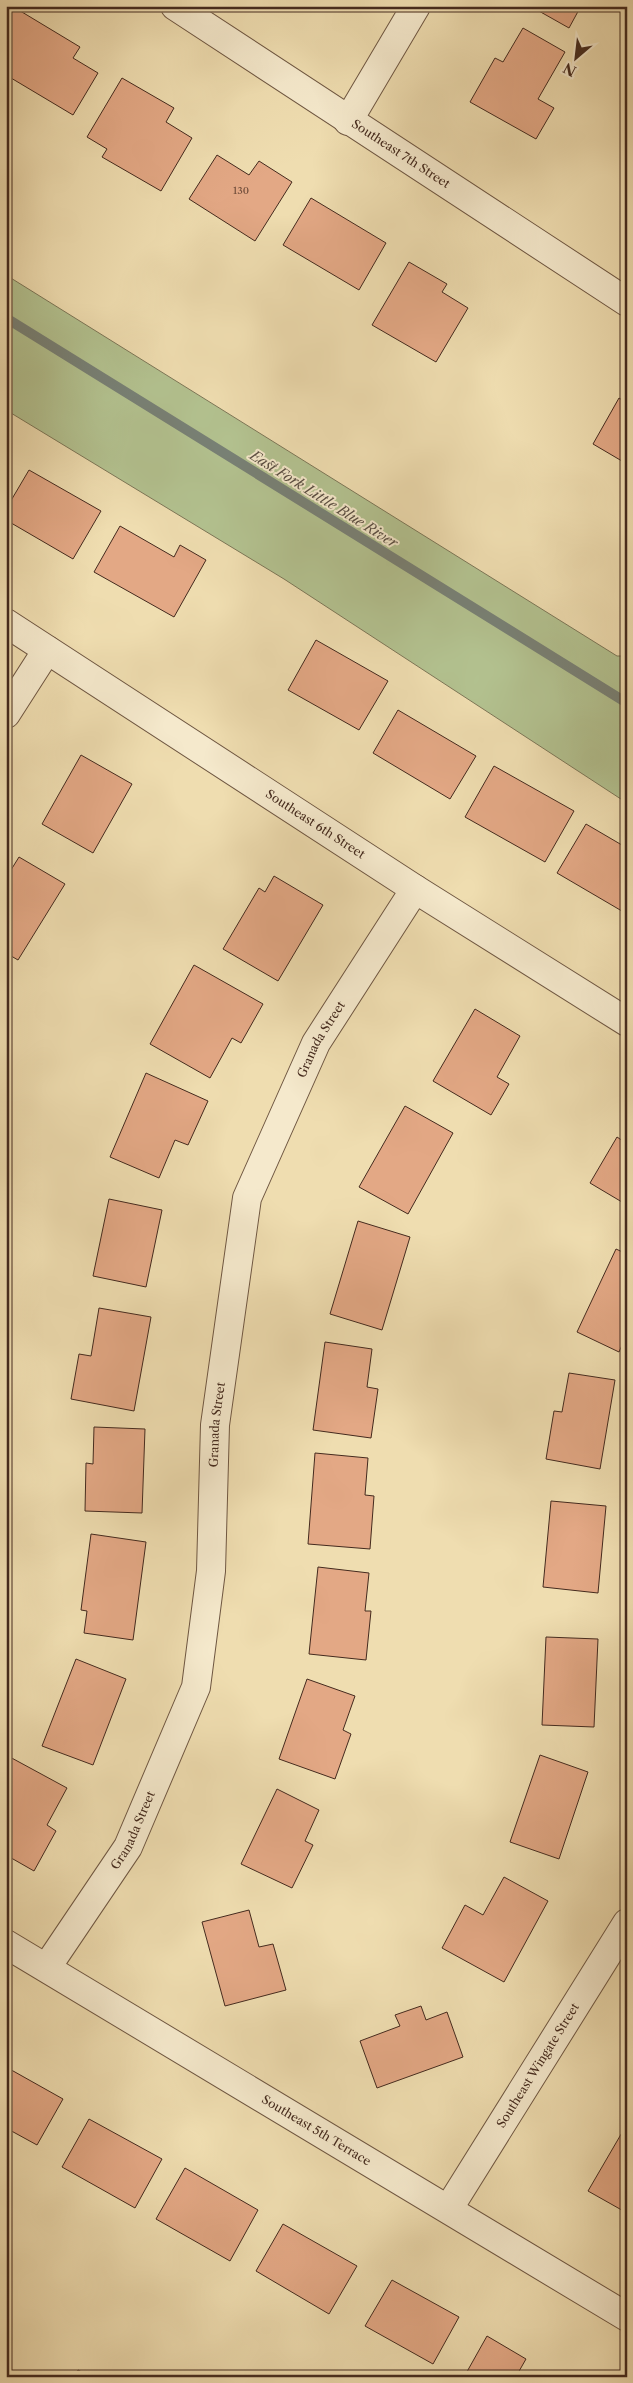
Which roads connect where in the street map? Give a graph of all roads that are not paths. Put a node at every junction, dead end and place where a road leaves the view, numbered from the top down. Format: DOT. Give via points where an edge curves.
graph roads {
  1 [pos="175,6"];
  2 [pos="416,6"];
  3 [pos="348,121"];
  4 [pos="627,302"];
  5 [pos="6,624"];
  6 [pos="47,650"];
  7 [pos="6,714"];
  8 [pos="415,888"];
  9 [pos="627,1022"];
  10 [pos="627,1923"];
  11 [pos="6,1944"];
  12 [pos="47,1968"];
  13 [pos="449,2208"];
  14 [pos="627,2317"];
  1 -- 3 [label="street, Southeast 7th Street"];
  2 -- 3 [label="street"];
  3 -- 4 [label="street, Southeast 7th Street"];
  5 -- 6 [label="street, Southeast 6th Street"];
  6 -- 7 [label="street"];
  6 -- 8 [label="street, Southeast 6th Street"];
  8 -- 9 [label="street, Southeast 6th Street"];
  8 -- 12 [label="street, Granada Street" via="316,1043 247,1198 215,1425 211,1571 196,1687 128,1847"];
  10 -- 13 [label="street, Southeast Wingate Street"];
  11 -- 12 [label="street, Southeast 5th Terrace"];
  12 -- 13 [label="street, Southeast 5th Terrace"];
  13 -- 14 [label="street, Southeast 5th Terrace"];
}
